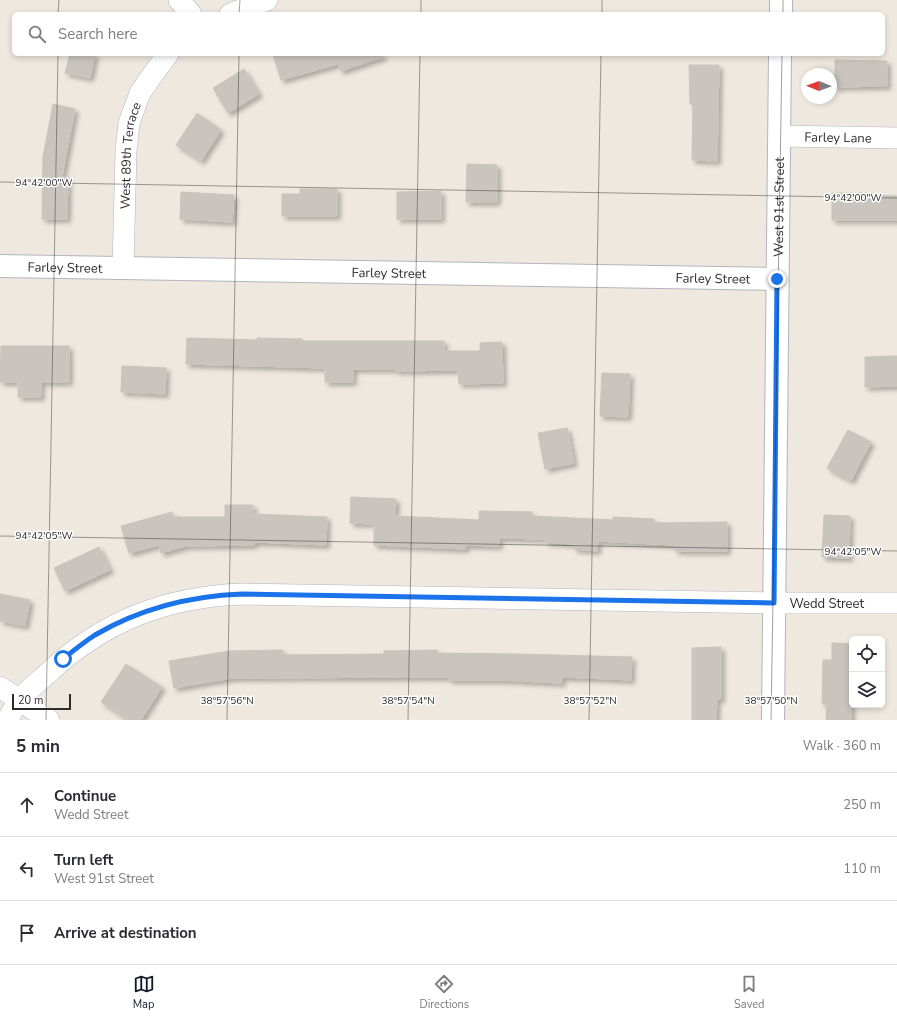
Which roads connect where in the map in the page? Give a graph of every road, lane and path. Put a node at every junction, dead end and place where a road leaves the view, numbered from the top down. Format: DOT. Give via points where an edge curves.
graph roads {
  1 [pos="179,0"];
  2 [pos="267,0"];
  3 [pos="781,0"];
  4 [pos="188,12"];
  5 [pos="235,12"];
  6 [pos="781,12"];
  7 [pos="166,56"];
  8 [pos="780,56"];
  9 [pos="779,136"];
  10 [pos="897,138"];
  11 [pos="0,266"];
  12 [pos="123,268"];
  13 [pos="777,279"];
  14 [pos="774,603"];
  15 [pos="897,603"];
  16 [pos="0,687"];
  17 [pos="20,700"];
  18 [pos="7,720"];
  19 [pos="49,720"];
  20 [pos="773,720"];
  1 -- 4 [label="street"];
  2 -- 5 [label="street"];
  3 -- 6 [label="street"];
  7 -- 12 [label="street, West 89th Terrace" via="140,93 130,123 126,151"];
  8 -- 9 [label="street, West 91st Street"];
  9 -- 10 [label="street, Farley Lane"];
  9 -- 13 [label="street, West 91st Street"];
  11 -- 12 [label="street, Farley Street"];
  12 -- 13 [label="street, Farley Street"];
  13 -- 14 [label="street, West 91st Street"];
  14 -- 15 [label="street, Wedd Street"];
  14 -- 17 [label="street, Wedd Street" via="218,595 171,603 134,616 95,636 63,659"];
  14 -- 20 [label="street, West 91st Street"];
  16 -- 17 [label="street"];
  17 -- 18 [label="street"];
  17 -- 19 [label="street"];
}
